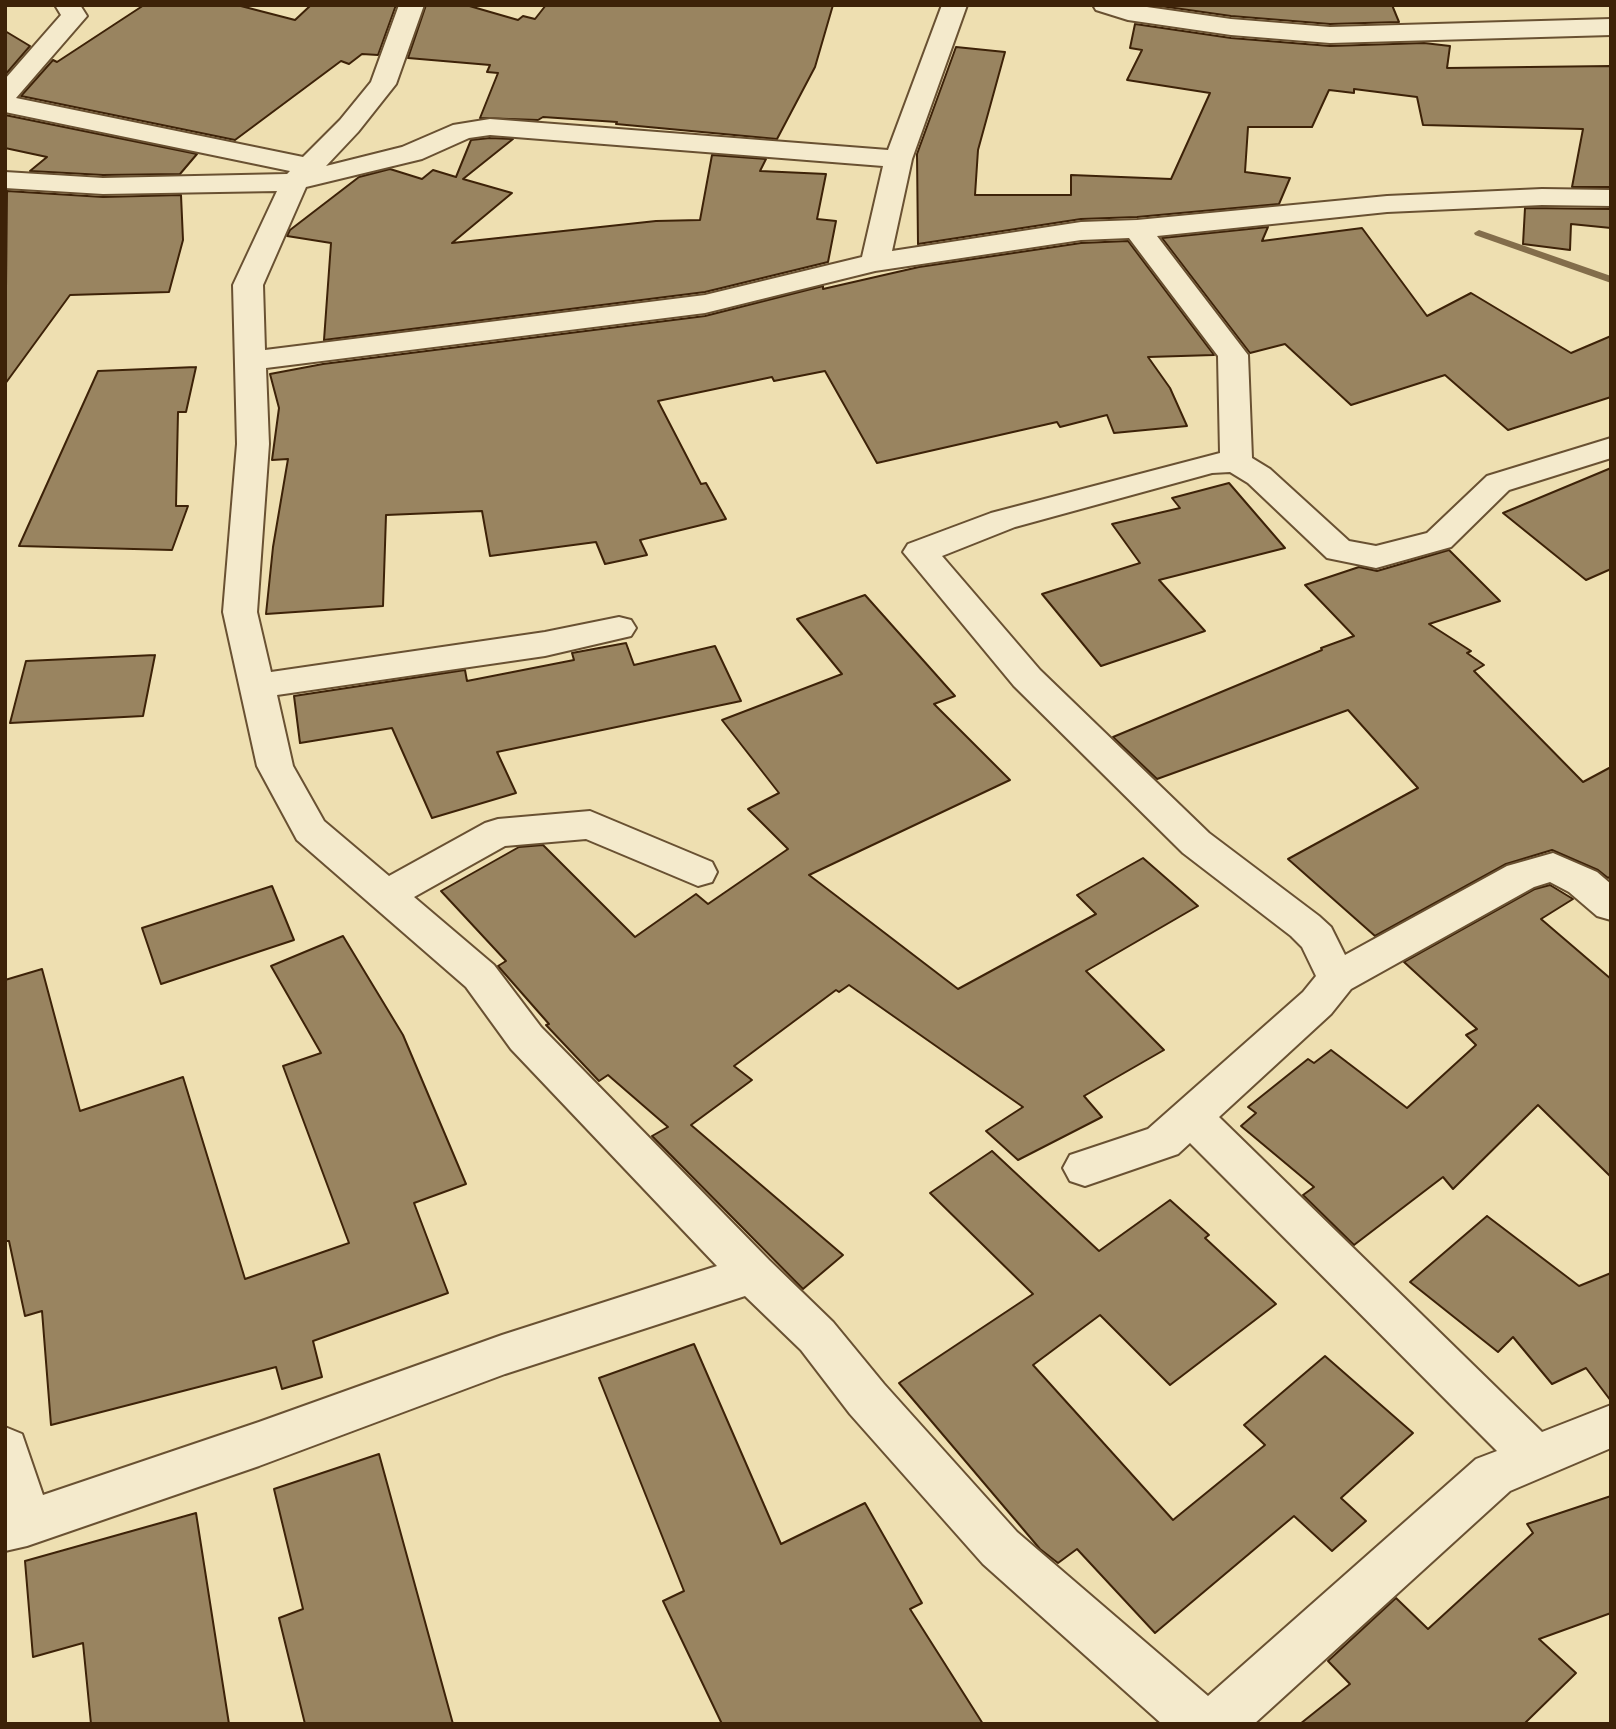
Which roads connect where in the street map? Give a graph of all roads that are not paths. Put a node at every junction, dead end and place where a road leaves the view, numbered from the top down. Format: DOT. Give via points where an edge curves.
graph roads {
  1 [pos="412,5"];
  2 [pos="955,5"];
  3 [pos="1105,5"];
  4 [pos="79,9"];
  5 [pos="1611,27"];
  6 [pos="5,94"];
  7 [pos="5,104"];
  8 [pos="898,159"];
  9 [pos="302,175"];
  10 [pos="5,180"];
  11 [pos="1611,198"];
  12 [pos="1137,229"];
  13 [pos="875,262"];
  14 [pos="250,361"];
  15 [pos="1611,448"];
  16 [pos="1236,462"];
  17 [pos="619,628"];
  18 [pos="257,686"];
  19 [pos="698,872"];
  20 [pos="386,895"];
  21 [pos="1611,906"];
  22 [pos="1336,978"];
  23 [pos="1191,1117"];
  24 [pos="1086,1168"];
  25 [pos="754,1274"];
  26 [pos="1611,1426"];
  27 [pos="5,1449"];
  28 [pos="1535,1457"];
  29 [pos="16,1526"];
  30 [pos="1201,1724"];
  31 [pos="1215,1724"];
  1 -- 9 [label="street" via="383,84"];
  2 -- 8 [label="street"];
  3 -- 5 [label="street" via="1231,27 1330,35"];
  4 -- 6 [label="street"];
  7 -- 9 [label="street" via="165,135"];
  8 -- 9 [label="street" via="490,127 463,131 412,153"];
  8 -- 13 [label="street"];
  9 -- 10 [label="street" via="103,186"];
  9 -- 14 [label="street" via="248,285"];
  11 -- 12 [label="street" via="1387,204"];
  12 -- 13 [label="street" via="1081,231"];
  12 -- 16 [label="street" via="1233,355"];
  13 -- 14 [label="street" via="705,304"];
  14 -- 18 [label="street" via="253,444 240,612"];
  15 -- 16 [label="street" via="1498,483 1439,540 1376,557 1339,550 1259,476"];
  16 -- 22 [label="street" via="1211,463 1003,520 920,552 1027,678 1106,756 1196,843 1317,938"];
  17 -- 18 [label="street" via="545,644"];
  18 -- 20 [label="street" via="275,766 310,830"];
  19 -- 20 [label="street" via="590,825 498,833"];
  20 -- 25 [label="street" via="481,976 526,1038"];
  21 -- 22 [label="street" via="1583,882 1553,867 1521,876"];
  22 -- 23 [label="street" via="1317,1003"];
  23 -- 24 [label="street" via="1163,1142"];
  23 -- 28 [label="street"];
  25 -- 29 [label="street" via="502,1355"];
  25 -- 30 [label="street" via="817,1336 1000,1548"];
  26 -- 28 [label="street"];
  27 -- 29 [label="street"];
  28 -- 31 [label="street" via="1493,1475"];
}
